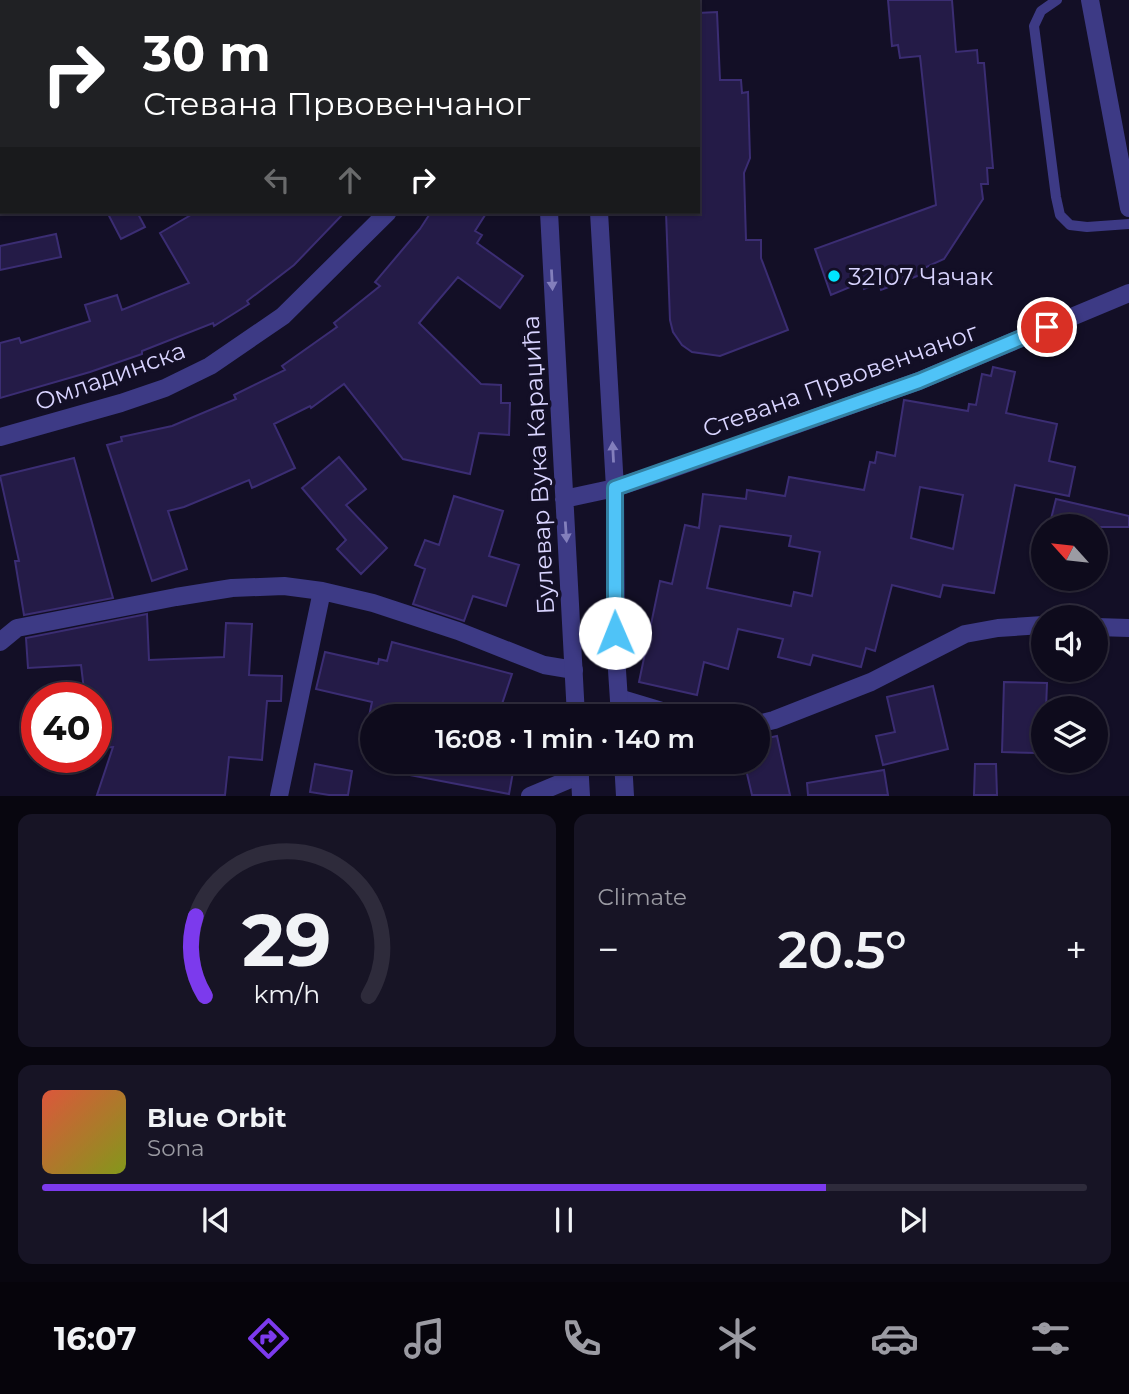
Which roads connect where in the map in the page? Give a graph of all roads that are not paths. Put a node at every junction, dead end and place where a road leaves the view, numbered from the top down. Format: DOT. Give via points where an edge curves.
graph roads {
  1 [pos="1057,0"];
  2 [pos="1090,0"];
  3 [pos="1129,208"];
  4 [pos="386,214"];
  5 [pos="549,214"];
  6 [pos="599,214"];
  7 [pos="1129,223"];
  8 [pos="1129,293"];
  9 [pos="0,437"];
  10 [pos="615,488"];
  11 [pos="564,499"];
  12 [pos="322,591"];
  13 [pos="1031,626"];
  14 [pos="1108,627"];
  15 [pos="1129,628"];
  16 [pos="0,642"];
  17 [pos="574,670"];
  18 [pos="575,704"];
  19 [pos="619,704"];
  20 [pos="770,721"];
  21 [pos="569,774"];
  22 [pos="580,774"];
  23 [pos="624,774"];
  24 [pos="279,796"];
  25 [pos="530,796"];
  26 [pos="582,796"];
  27 [pos="625,796"];
  1 -- 7 [label="lane" via="1041,10 1034,26 1060,215 1070,225 1087,227"];
  2 -- 3 [label="street"];
  4 -- 9 [label="street, Омладинска" via="283,316 211,366 121,403"];
  5 -- 11 [label="street, Булевар Вука Караџића, one-way"];
  10 -- 6 [label="street, one-way"];
  8 -- 10 [label="street, Стевана Првовенчаног" via="919,381"];
  10 -- 11 [label="street, Стевана Првовенчаног"];
  10 -- 19 [label="street"];
  11 -- 17 [label="street, Булевар Вука Караџића, one-way"];
  12 -- 16 [label="street" via="284,586 210,591 18,628"];
  12 -- 17 [label="street" via="446,627 544,665"];
  12 -- 24 [label="street"];
  13 -- 20 [label="street" via="965,635 871,682"];
  14 -- 15 [label="street"];
  17 -- 18 [label="street, Булевар Вука Караџића"];
  21 -- 25 [label="street"];
  22 -- 26 [label="street"];
  23 -- 27 [label="street"];
}
